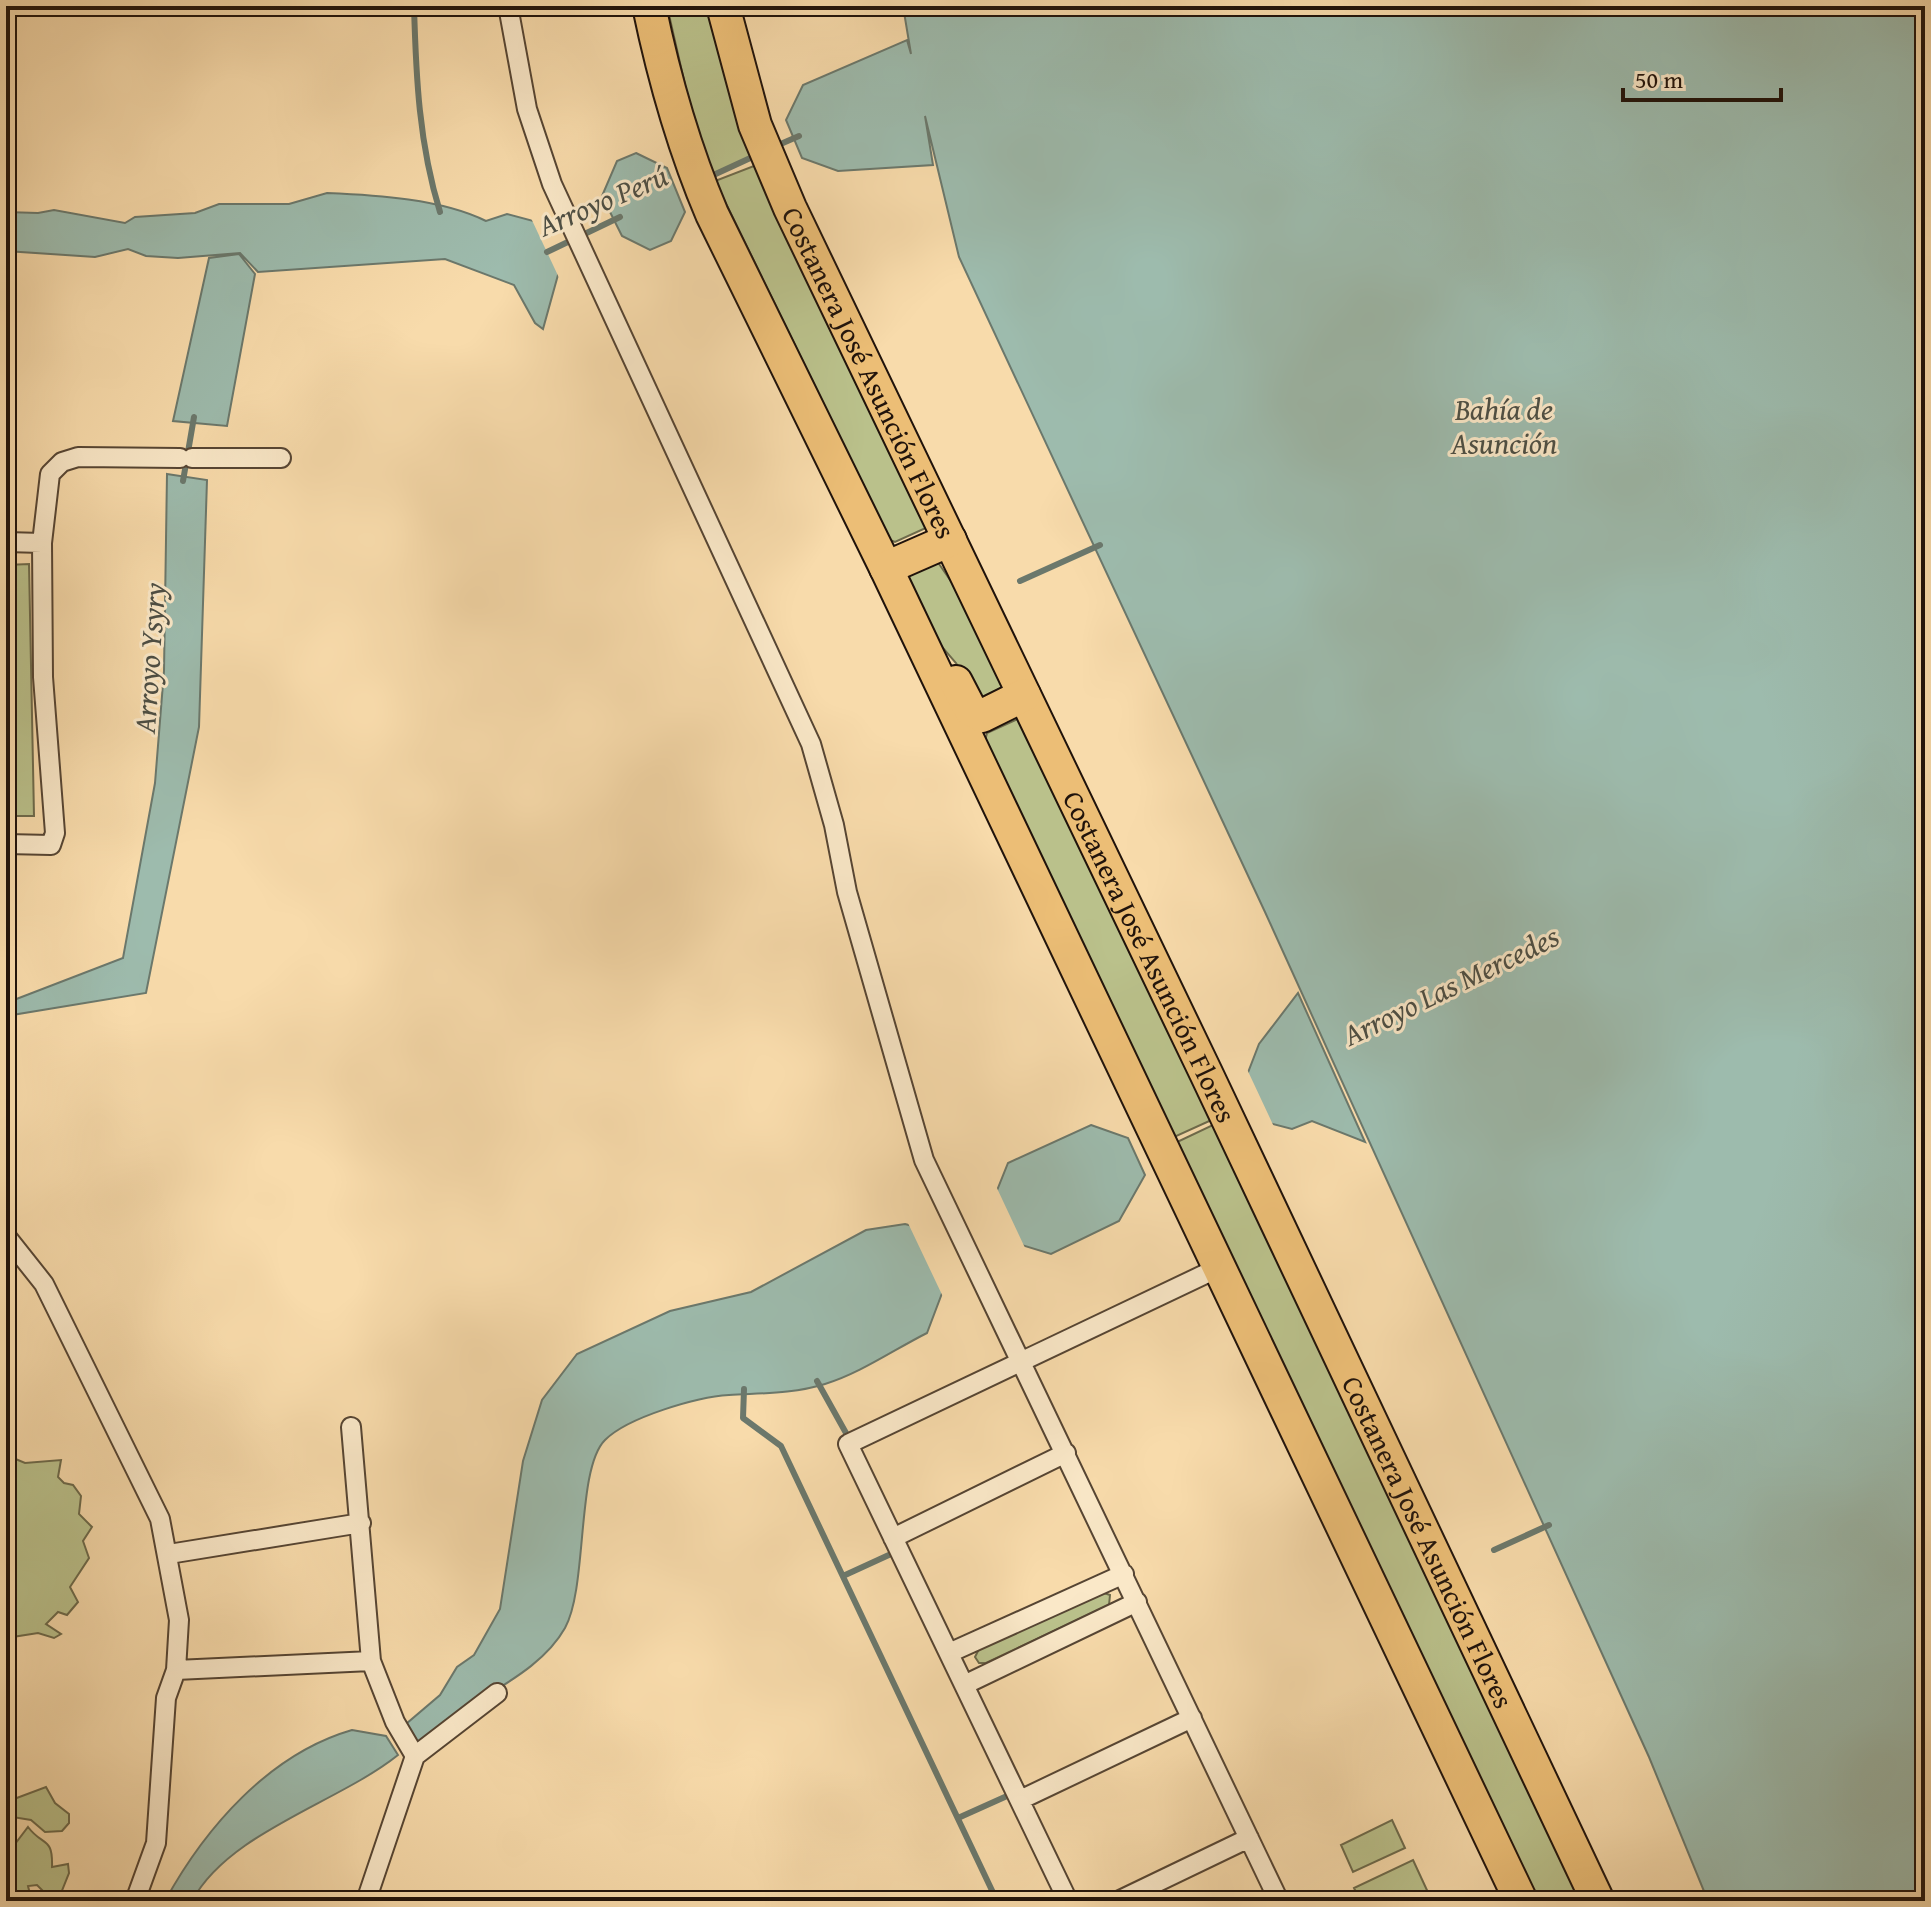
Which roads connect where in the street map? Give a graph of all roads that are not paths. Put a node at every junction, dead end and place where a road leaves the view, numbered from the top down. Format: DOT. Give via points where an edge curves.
graph roads {
  1 [pos="508,6"];
  2 [pos="649,6"];
  3 [pos="723,6"];
  4 [pos="281,458"];
  5 [pos="950,540"];
  6 [pos="6,542"];
  7 [pos="42,543"];
  8 [pos="886,568"];
  9 [pos="930,660"];
  10 [pos="1024,695"];
  11 [pos="6,844"];
  12 [pos="6,1236"];
  13 [pos="1220,1267"];
  14 [pos="1022,1359"];
  15 [pos="351,1427"];
  16 [pos="1066,1453"];
  17 [pos="361,1523"];
  18 [pos="893,1538"];
  19 [pos="169,1554"];
  20 [pos="1124,1574"];
  21 [pos="1137,1602"];
  22 [pos="949,1653"];
  23 [pos="371,1661"];
  24 [pos="176,1670"];
  25 [pos="964,1685"];
  26 [pos="497,1693"];
  27 [pos="1192,1718"];
  28 [pos="413,1752"];
  29 [pos="1020,1800"];
  30 [pos="1249,1838"];
  31 [pos="135,1901"];
  32 [pos="366,1901"];
  33 [pos="1068,1901"];
  34 [pos="1118,1901"];
  35 [pos="1279,1901"];
  36 [pos="1521,1901"];
  37 [pos="1598,1901"];
  1 -- 14 [label="street" via="527,109 552,184 811,744 847,892 924,1160"];
  2 -- 8 [label="highway" via="687,156"];
  3 -- 5 [label="highway, Costanera José Asunción Flores" via="755,125 782,191"];
  4 -- 7 [label="street" via="78,457 62,462 50,474"];
  5 -- 8 [label="highway"];
  5 -- 10 [label="highway, Costanera José Asunción Flores"];
  6 -- 7 [label="street"];
  7 -- 11 [label="street" via="43,677 55,833 51,845"];
  8 -- 9 [label="highway"];
  9 -- 10 [label="highway" via="952,673 976,714 988,715"];
  9 -- 13 [label="highway"];
  10 -- 37 [label="highway, Costanera José Asunción Flores"];
  12 -- 19 [label="street" via="44,1284 160,1519"];
  13 -- 14 [label="street"];
  13 -- 36 [label="highway"];
  14 -- 16 [label="street"];
  14 -- 18 [label="street" via="848,1444"];
  15 -- 17 [label="street"];
  16 -- 18 [label="street"];
  16 -- 20 [label="street"];
  17 -- 19 [label="street"];
  17 -- 23 [label="street"];
  18 -- 22 [label="street"];
  19 -- 24 [label="street" via="179,1620"];
  20 -- 21 [label="street"];
  20 -- 22 [label="street"];
  21 -- 25 [label="street"];
  21 -- 27 [label="street"];
  22 -- 25 [label="street"];
  23 -- 24 [label="street"];
  23 -- 28 [label="street"];
  24 -- 31 [label="street" via="166,1698 156,1843"];
  25 -- 29 [label="street"];
  26 -- 28 [label="street"];
  27 -- 29 [label="street"];
  27 -- 30 [label="street"];
  28 -- 32 [label="street"];
  29 -- 33 [label="street"];
  30 -- 34 [label="street"];
  30 -- 35 [label="street"];
}
